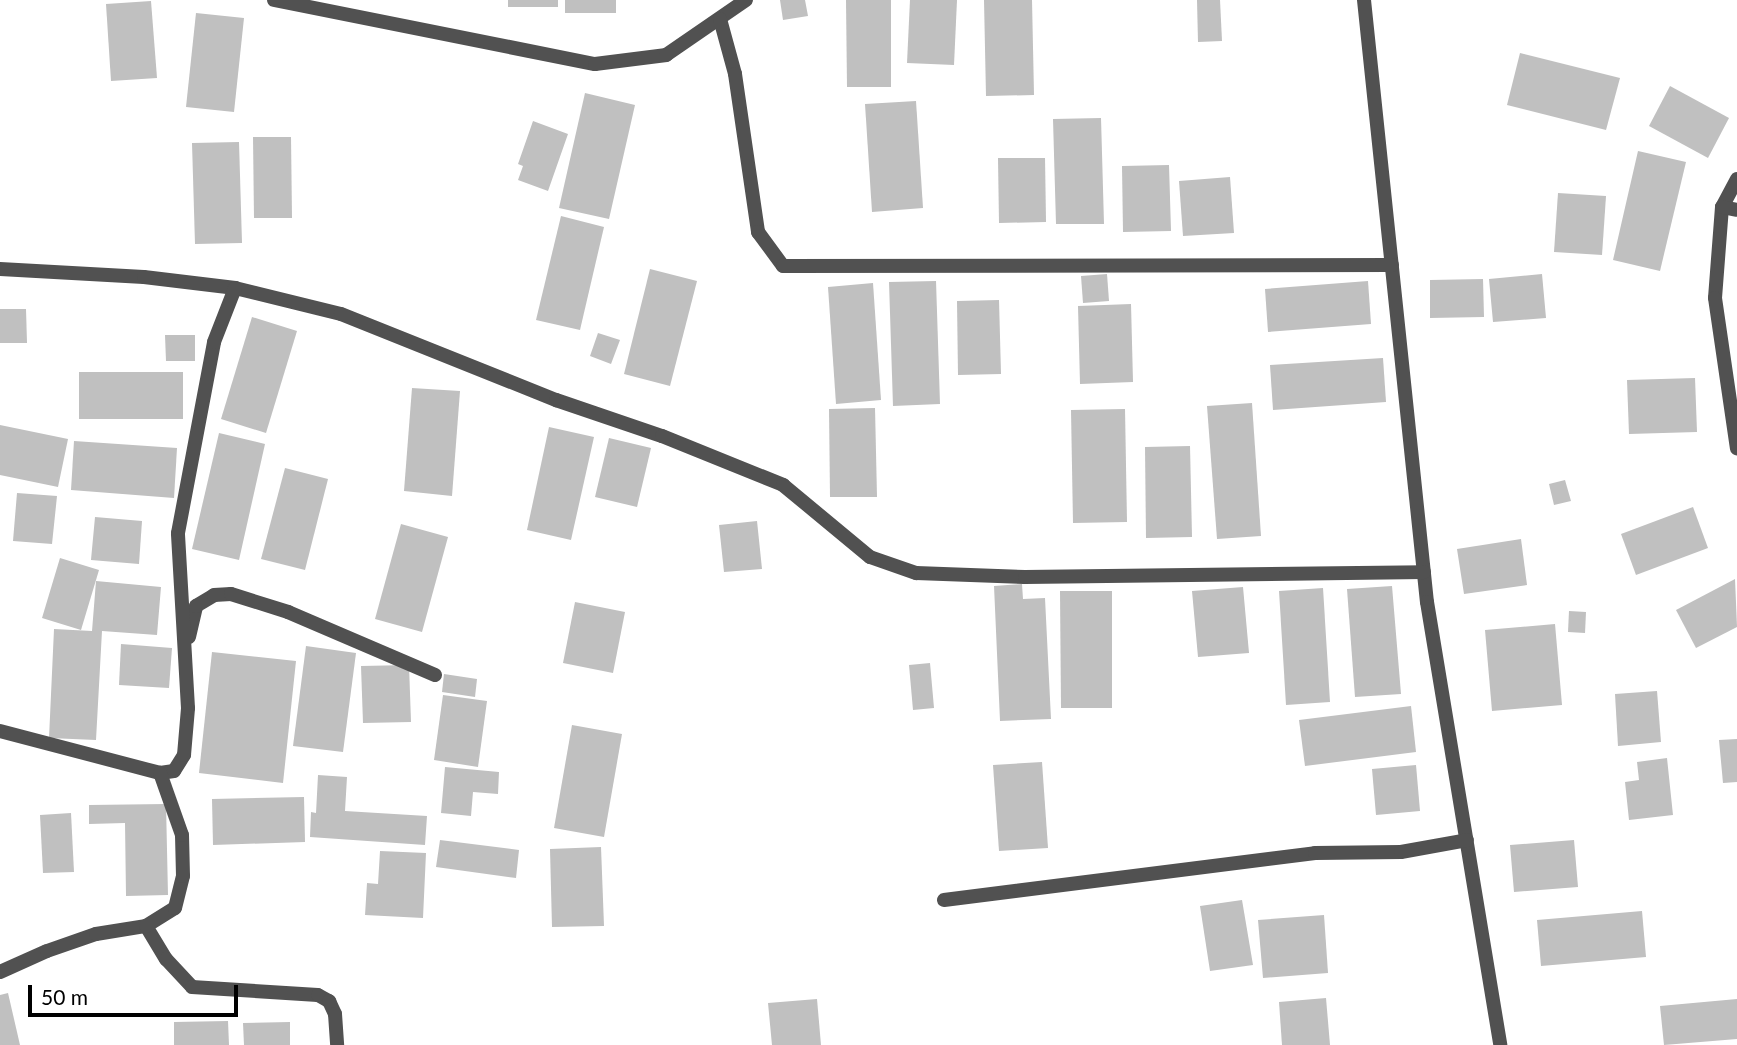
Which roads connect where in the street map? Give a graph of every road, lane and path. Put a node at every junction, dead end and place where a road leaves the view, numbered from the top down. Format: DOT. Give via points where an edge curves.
graph roads {
  1 [pos="274,0"];
  2 [pos="746,0"];
  3 [pos="1364,0"];
  4 [pos="720,19"];
  5 [pos="1737,179"];
  6 [pos="1722,207"];
  7 [pos="1737,209"];
  8 [pos="1392,265"];
  9 [pos="0,269"];
  10 [pos="235,288"];
  11 [pos="1737,448"];
  12 [pos="1424,572"];
  13 [pos="185,655"];
  14 [pos="435,675"];
  15 [pos="0,731"];
  16 [pos="160,773"];
  17 [pos="1467,840"];
  18 [pos="944,900"];
  19 [pos="146,926"];
  20 [pos="0,972"];
  21 [pos="337,1045"];
  22 [pos="1500,1045"];
  1 -- 4 [label="street" via="594,64 666,55"];
  2 -- 4 [label="street"];
  3 -- 8 [label="street"];
  4 -- 8 [label="street" via="735,74 758,232 783,266"];
  5 -- 6 [label="street"];
  6 -- 7 [label="street"];
  6 -- 11 [label="street" via="1716,298"];
  8 -- 12 [label="street"];
  9 -- 10 [label="street" via="144,277"];
  10 -- 12 [label="street" via="341,314 783,485 870,558 916,573 1051,577"];
  10 -- 13 [label="street" via="214,342 178,533"];
  12 -- 17 [label="street"];
  13 -- 14 [label="street" via="196,606 214,595 230,594 288,612"];
  13 -- 16 [label="street" via="188,708 184,755 174,772"];
  15 -- 16 [label="street"];
  16 -- 19 [label="street" via="182,835 183,876 175,908"];
  17 -- 18 [label="street" via="1401,852 1315,853"];
  17 -- 22 [label="street"];
  19 -- 20 [label="street" via="96,934"];
  19 -- 21 [label="street" via="166,959 192,987 318,995 329,1001 335,1014"];
}
